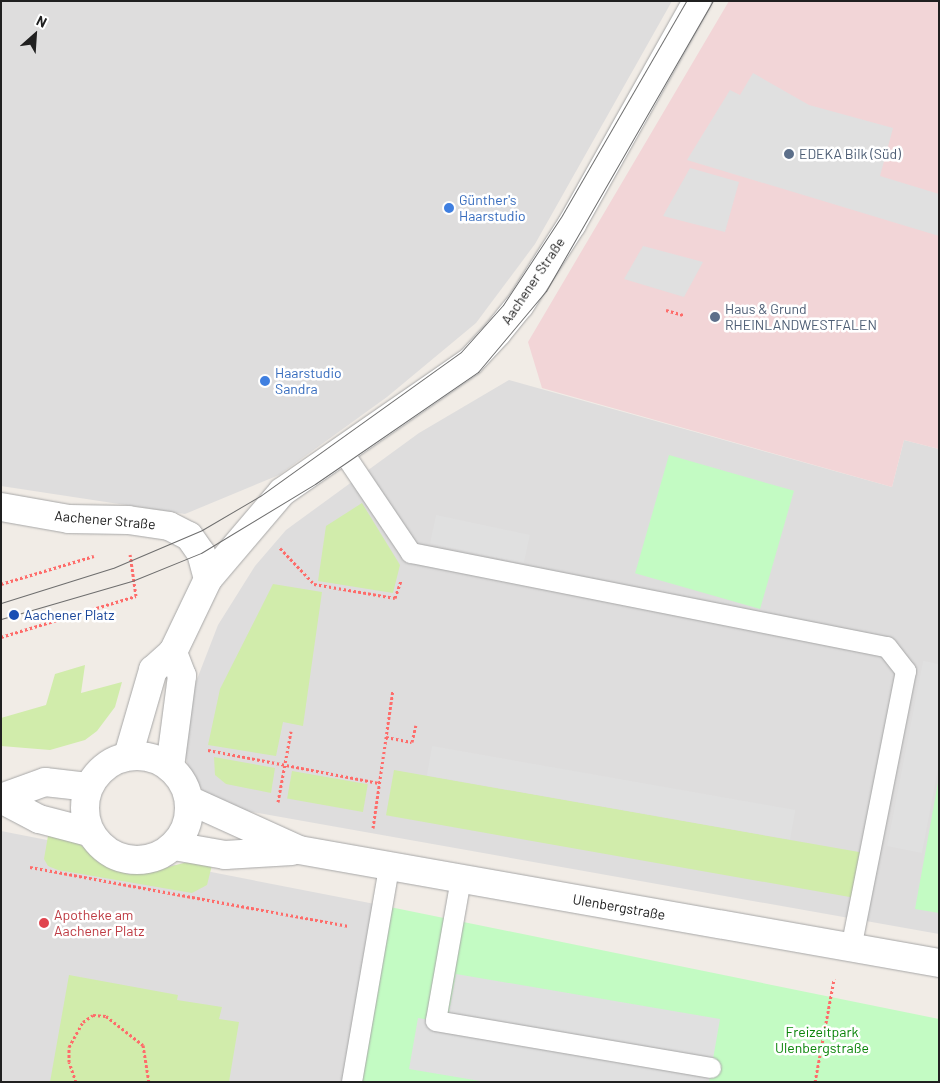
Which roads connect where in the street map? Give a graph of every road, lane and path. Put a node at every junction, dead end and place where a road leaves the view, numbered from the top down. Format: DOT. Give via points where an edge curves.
graph roads {
  1 [pos="697,1"];
  2 [pos="666,310"];
  3 [pos="684,315"];
  4 [pos="343,452"];
  5 [pos="1,507"];
  6 [pos="128,520"];
  7 [pos="255,522"];
  8 [pos="411,552"];
  9 [pos="98,555"];
  10 [pos="208,579"];
  11 [pos="1,584"];
  12 [pos="1,636"];
  13 [pos="172,652"];
  14 [pos="393,690"];
  15 [pos="416,725"];
  16 [pos="291,731"];
  17 [pos="386,737"];
  18 [pos="204,749"];
  19 [pos="128,756"];
  20 [pos="284,765"];
  21 [pos="170,767"];
  22 [pos="379,783"];
  23 [pos="88,786"];
  24 [pos="1,798"];
  25 [pos="189,800"];
  26 [pos="277,804"];
  27 [pos="89,832"];
  28 [pos="174,846"];
  29 [pos="298,850"];
  30 [pos="379,865"];
  31 [pos="30,867"];
  32 [pos="461,879"];
  33 [pos="377,931"];
  34 [pos="846,947"];
  35 [pos="939,963"];
  36 [pos="711,1068"];
  37 [pos="76,1082"];
  38 [pos="149,1082"];
  39 [pos="352,1082"];
  40 [pos="815,1082"];
  1 -- 4 [label="street, Aachener Straße" via="588,197 514,314 470,362"];
  2 -- 3 [label="path"];
  4 -- 7 [label="street, Aachener Straße" via="282,492"];
  4 -- 8 [label="lane"];
  5 -- 6 [label="street, Aachener Straße" via="69,519"];
  6 -- 10 [label="street, Aachener Straße" via="169,526 189,536 200,553"];
  6 -- 12 [label="path" via="136,596"];
  7 -- 8 [label="path" via="314,584 395,598"];
  7 -- 10 [label="street, Aachener Straße"];
  8 -- 34 [label="lane" via="887,647 906,671"];
  9 -- 11 [label="path"];
  10 -- 13 [label="street, Aachener Straße"];
  13 -- 19 [label="street, Aachener Straße" via="154,670"];
  13 -- 21 [label="street" via="182,676"];
  14 -- 17 [label="path"];
  15 -- 17 [label="path" via="412,742"];
  16 -- 20 [label="path"];
  17 -- 22 [label="path"];
  18 -- 20 [label="path"];
  19 -- 21 [label="street" via="143,756"];
  19 -- 23 [label="street" via="98,772"];
  20 -- 22 [label="path"];
  20 -- 26 [label="path"];
  21 -- 25 [label="street" via="182,782"];
  22 -- 30 [label="path"];
  23 -- 24 [label="street" via="45,782"];
  23 -- 27 [label="street" via="85,817"];
  24 -- 27 [label="street" via="39,819"];
  25 -- 28 [label="street" via="189,817"];
  25 -- 29 [label="street, Ulenbergstraße"];
  27 -- 28 [label="street" via="112,855 128,860 144,861"];
  28 -- 29 [label="street, Ulenbergstraße" via="225,855"];
  29 -- 30 [label="street, Ulenbergstraße"];
  30 -- 32 [label="street, Ulenbergstraße"];
  30 -- 33 [label="lane"];
  31 -- 33 [label="path"];
  32 -- 34 [label="street, Ulenbergstraße"];
  32 -- 36 [label="lane" via="436,1021"];
  33 -- 39 [label="lane"];
  34 -- 35 [label="street, Ulenbergstraße"];
  34 -- 40 [label="path"];
  37 -- 38 [label="path" via="69,1062 70,1047 83,1022 93,1015 106,1016 143,1045"];
}
